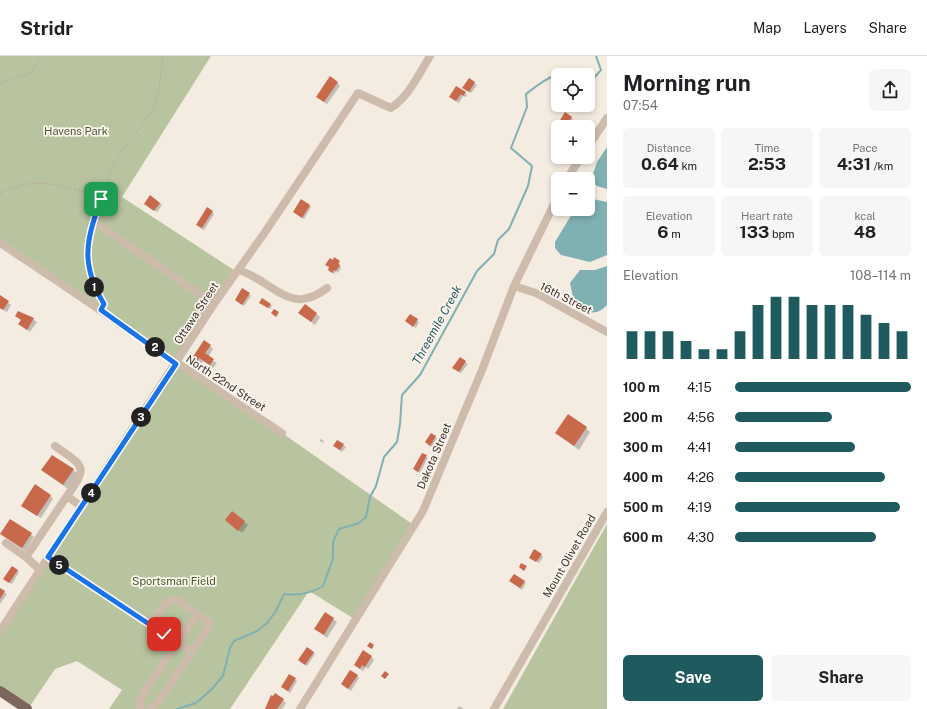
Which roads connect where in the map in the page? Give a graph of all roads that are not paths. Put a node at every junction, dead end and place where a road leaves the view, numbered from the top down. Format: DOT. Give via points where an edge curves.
graph roads {
  1 [pos="430,56"];
  2 [pos="607,118"];
  3 [pos="595,136"];
  4 [pos="551,210"];
  5 [pos="0,242"];
  6 [pos="238,270"];
  7 [pos="514,286"];
  8 [pos="327,288"];
  9 [pos="214,304"];
  10 [pos="101,310"];
  11 [pos="607,332"];
  12 [pos="176,364"];
  13 [pos="282,433"];
  14 [pos="55,446"];
  15 [pos="67,496"];
  16 [pos="82,507"];
  17 [pos="607,512"];
  18 [pos="6,543"];
  19 [pos="26,557"];
  20 [pos="48,557"];
  21 [pos="40,570"];
  22 [pos="197,614"];
  23 [pos="151,625"];
  24 [pos="0,631"];
  25 [pos="177,643"];
  26 [pos="192,652"];
  27 [pos="0,691"];
  28 [pos="27,709"];
  29 [pos="140,709"];
  30 [pos="150,709"];
  31 [pos="300,709"];
  32 [pos="494,709"];
  1 -- 6 [label="street, Ottawa Street" via="408,92 391,108 358,93"];
  2 -- 3 [label="street"];
  4 -- 7 [label="street, Dakota Street"];
  5 -- 10 [label="street, North 22nd Street"];
  6 -- 8 [label="street" via="293,298 314,298"];
  6 -- 9 [label="street, Ottawa Street"];
  7 -- 11 [label="street, 16th Street" via="536,293"];
  7 -- 31 [label="street, Dakota Street" via="423,511"];
  9 -- 10 [label="street" via="93,221 87,255 89,274 104,304"];
  9 -- 12 [label="street, Ottawa Street"];
  10 -- 12 [label="street, North 22nd Street"];
  12 -- 13 [label="street, North 22nd Street"];
  12 -- 16 [label="street, Ottawa Street"];
  14 -- 15 [label="street" via="79,464 82,470 81,476"];
  15 -- 16 [label="street"];
  15 -- 19 [label="street"];
  16 -- 20 [label="street, Ottawa Street"];
  17 -- 32 [label="street, Mount Olivet Road"];
  18 -- 19 [label="street"];
  19 -- 21 [label="street"];
  20 -- 21 [label="street, Ottawa Street"];
  20 -- 23 [label="street"];
  21 -- 24 [label="street, Ottawa Street"];
  22 -- 23 [label="street" via="172,599"];
  22 -- 25 [label="street"];
  22 -- 26 [label="street" via="210,622 210,625"];
  23 -- 25 [label="street"];
  25 -- 26 [label="street"];
  25 -- 29 [label="street" via="140,699"];
  26 -- 30 [label="street" via="159,701"];
  27 -- 28 [label="main road"];
}
